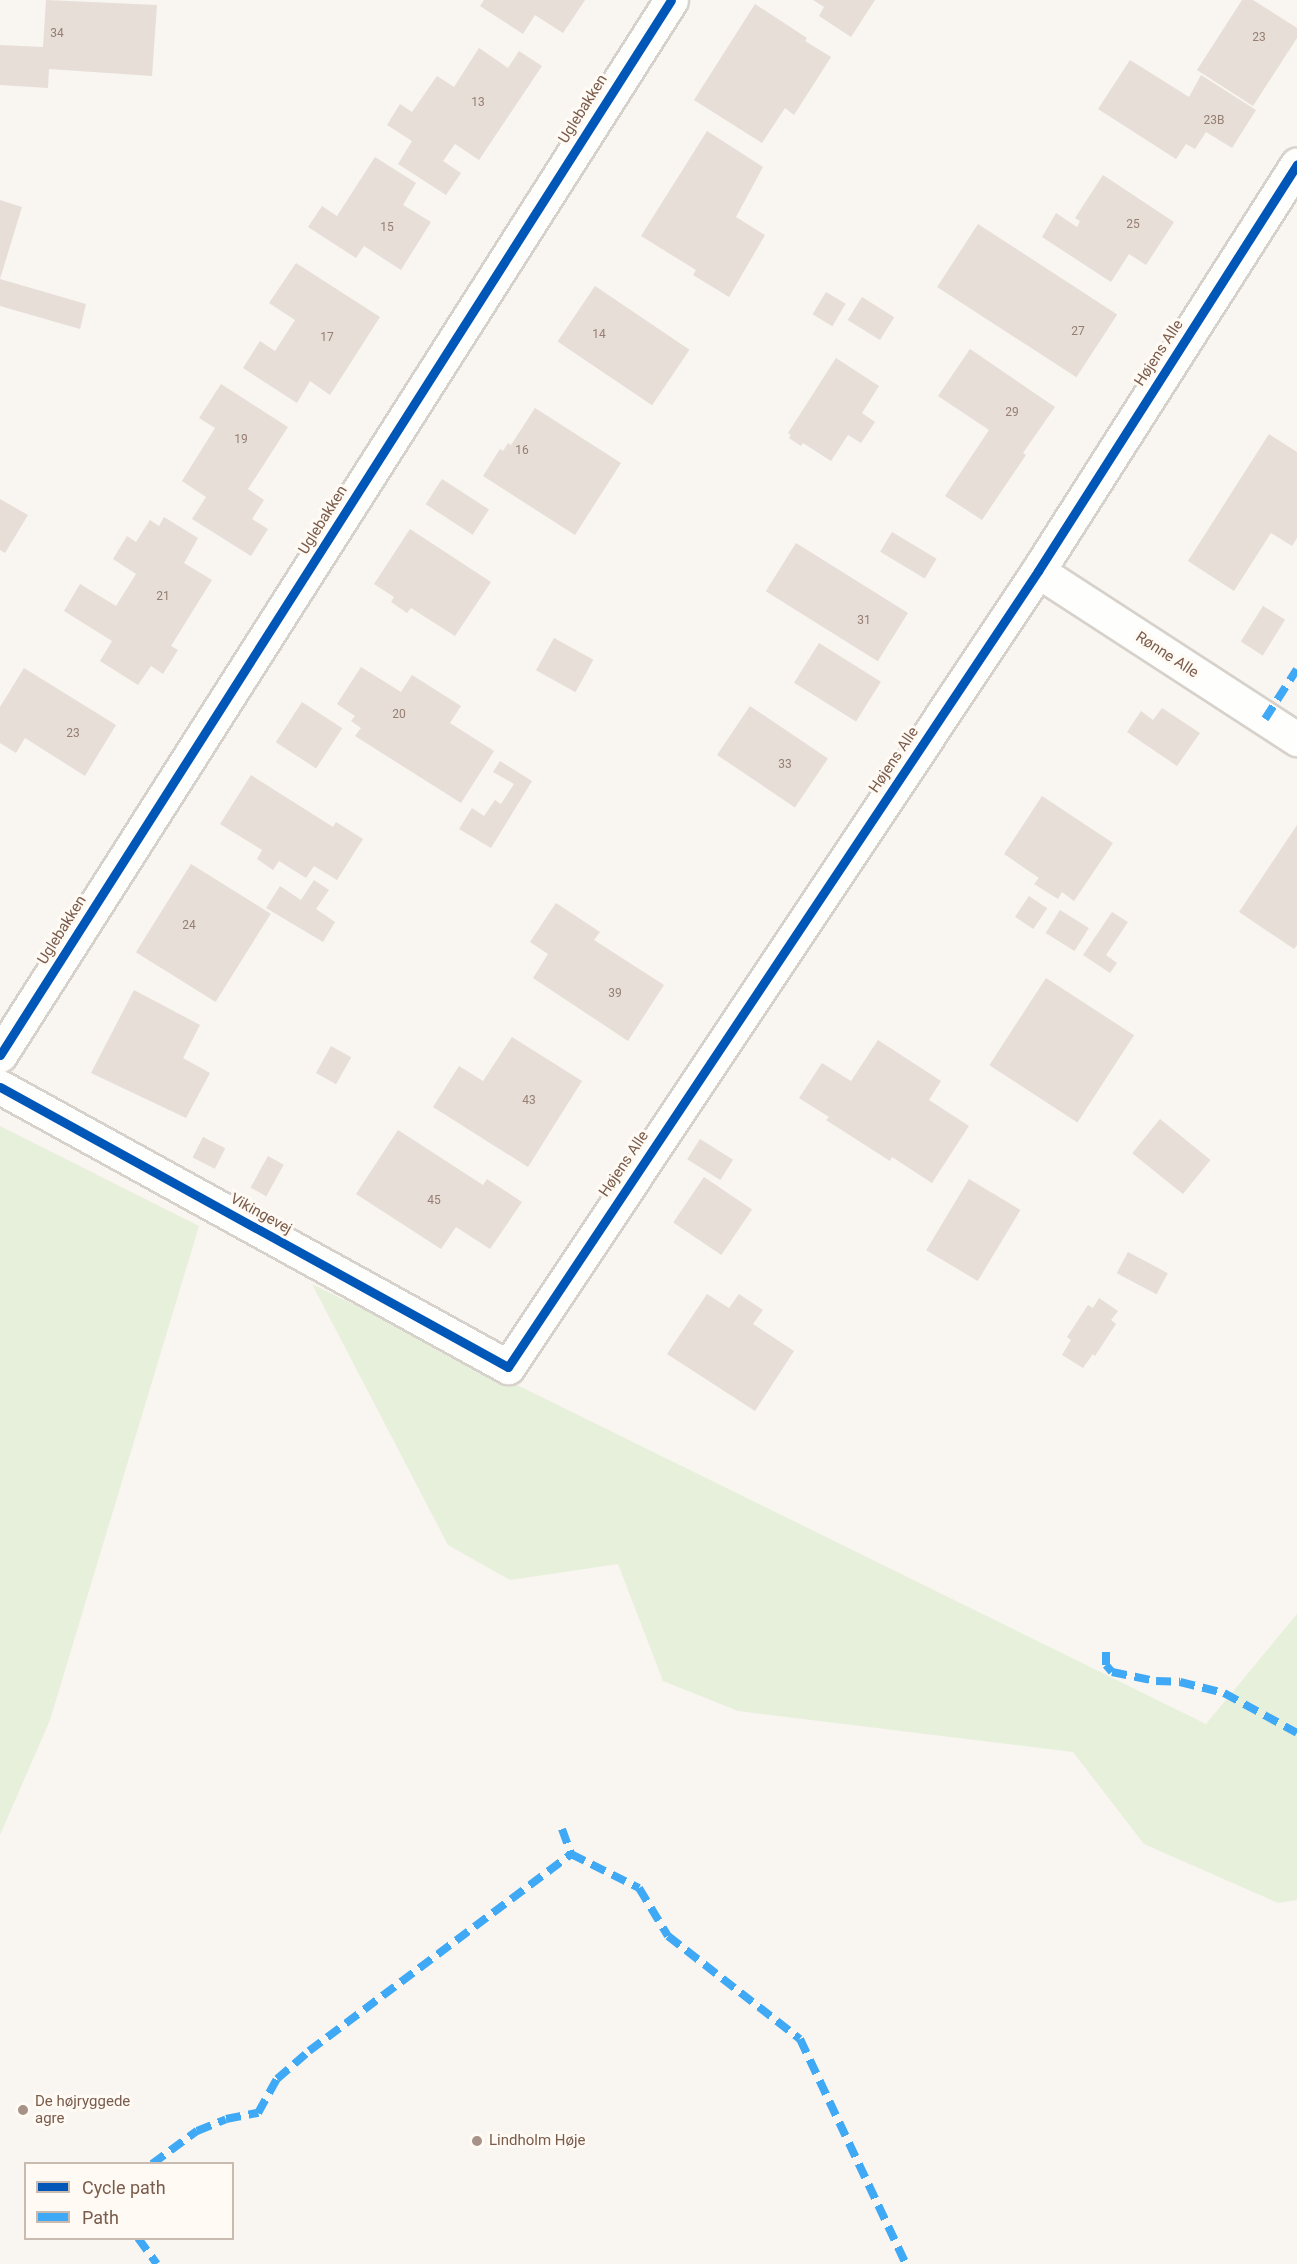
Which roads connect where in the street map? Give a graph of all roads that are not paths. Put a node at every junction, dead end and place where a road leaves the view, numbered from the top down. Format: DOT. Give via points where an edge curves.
graph roads {
  1 [pos="671,0"];
  2 [pos="1297,165"];
  3 [pos="1038,571"];
  4 [pos="1297,739"];
  5 [pos="0,1055"];
  6 [pos="0,1088"];
  7 [pos="508,1367"];
  1 -- 5 [label="street, Uglebakken"];
  2 -- 3 [label="street, Højens Alle"];
  3 -- 4 [label="street, Rønne Alle"];
  3 -- 7 [label="street, Højens Alle"];
  6 -- 7 [label="street, Vikingevej"];
}
